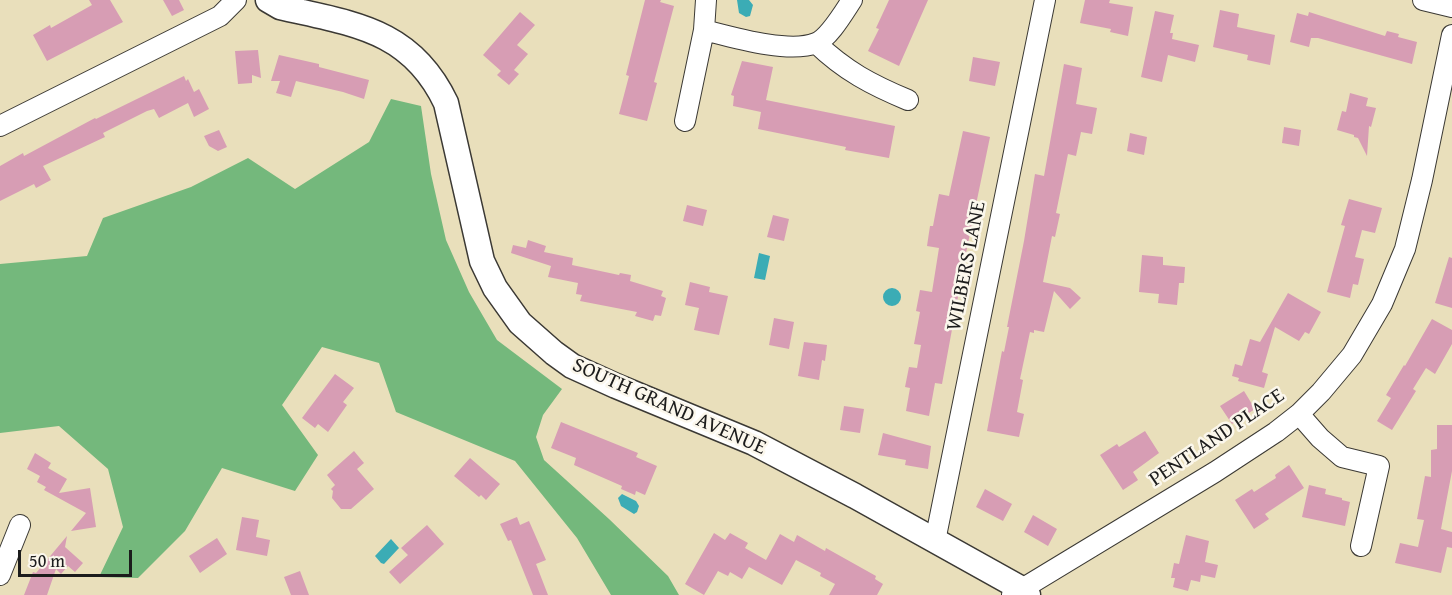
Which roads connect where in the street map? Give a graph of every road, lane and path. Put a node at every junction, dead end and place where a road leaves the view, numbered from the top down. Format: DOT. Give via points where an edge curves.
graph roads {
  1 [pos="236,0"];
  2 [pos="268,0"];
  3 [pos="706,0"];
  4 [pos="852,0"];
  5 [pos="1045,0"];
  6 [pos="704,30"];
  7 [pos="1452,34"];
  8 [pos="816,43"];
  9 [pos="908,100"];
  10 [pos="685,121"];
  11 [pos="0,126"];
  12 [pos="1299,414"];
  13 [pos="20,525"];
  14 [pos="935,541"];
  15 [pos="1361,546"];
  16 [pos="0,575"];
  17 [pos="1021,593"];
  1 -- 11 [label="street" via="220,15"];
  2 -- 14 [label="main road, SOUTH GRAND AVENUE" via="280,7 378,33 408,51 429,72 446,103 482,261 495,288 520,323 554,353 572,366 616,386 754,443"];
  3 -- 6 [label="street"];
  4 -- 8 [label="street" via="826,37"];
  5 -- 14 [label="street, WILBERS LANE"];
  6 -- 8 [label="street" via="765,44"];
  6 -- 10 [label="street"];
  7 -- 12 [label="street, PENTLAND PLACE" via="1411,226 1394,277 1352,355"];
  8 -- 9 [label="street" via="846,69"];
  12 -- 15 [label="street" via="1342,457 1379,466"];
  12 -- 17 [label="street, PENTLAND PLACE" via="1215,472"];
  13 -- 16 [label="street"];
  14 -- 17 [label="main road, SOUTH GRAND AVENUE"];
}
